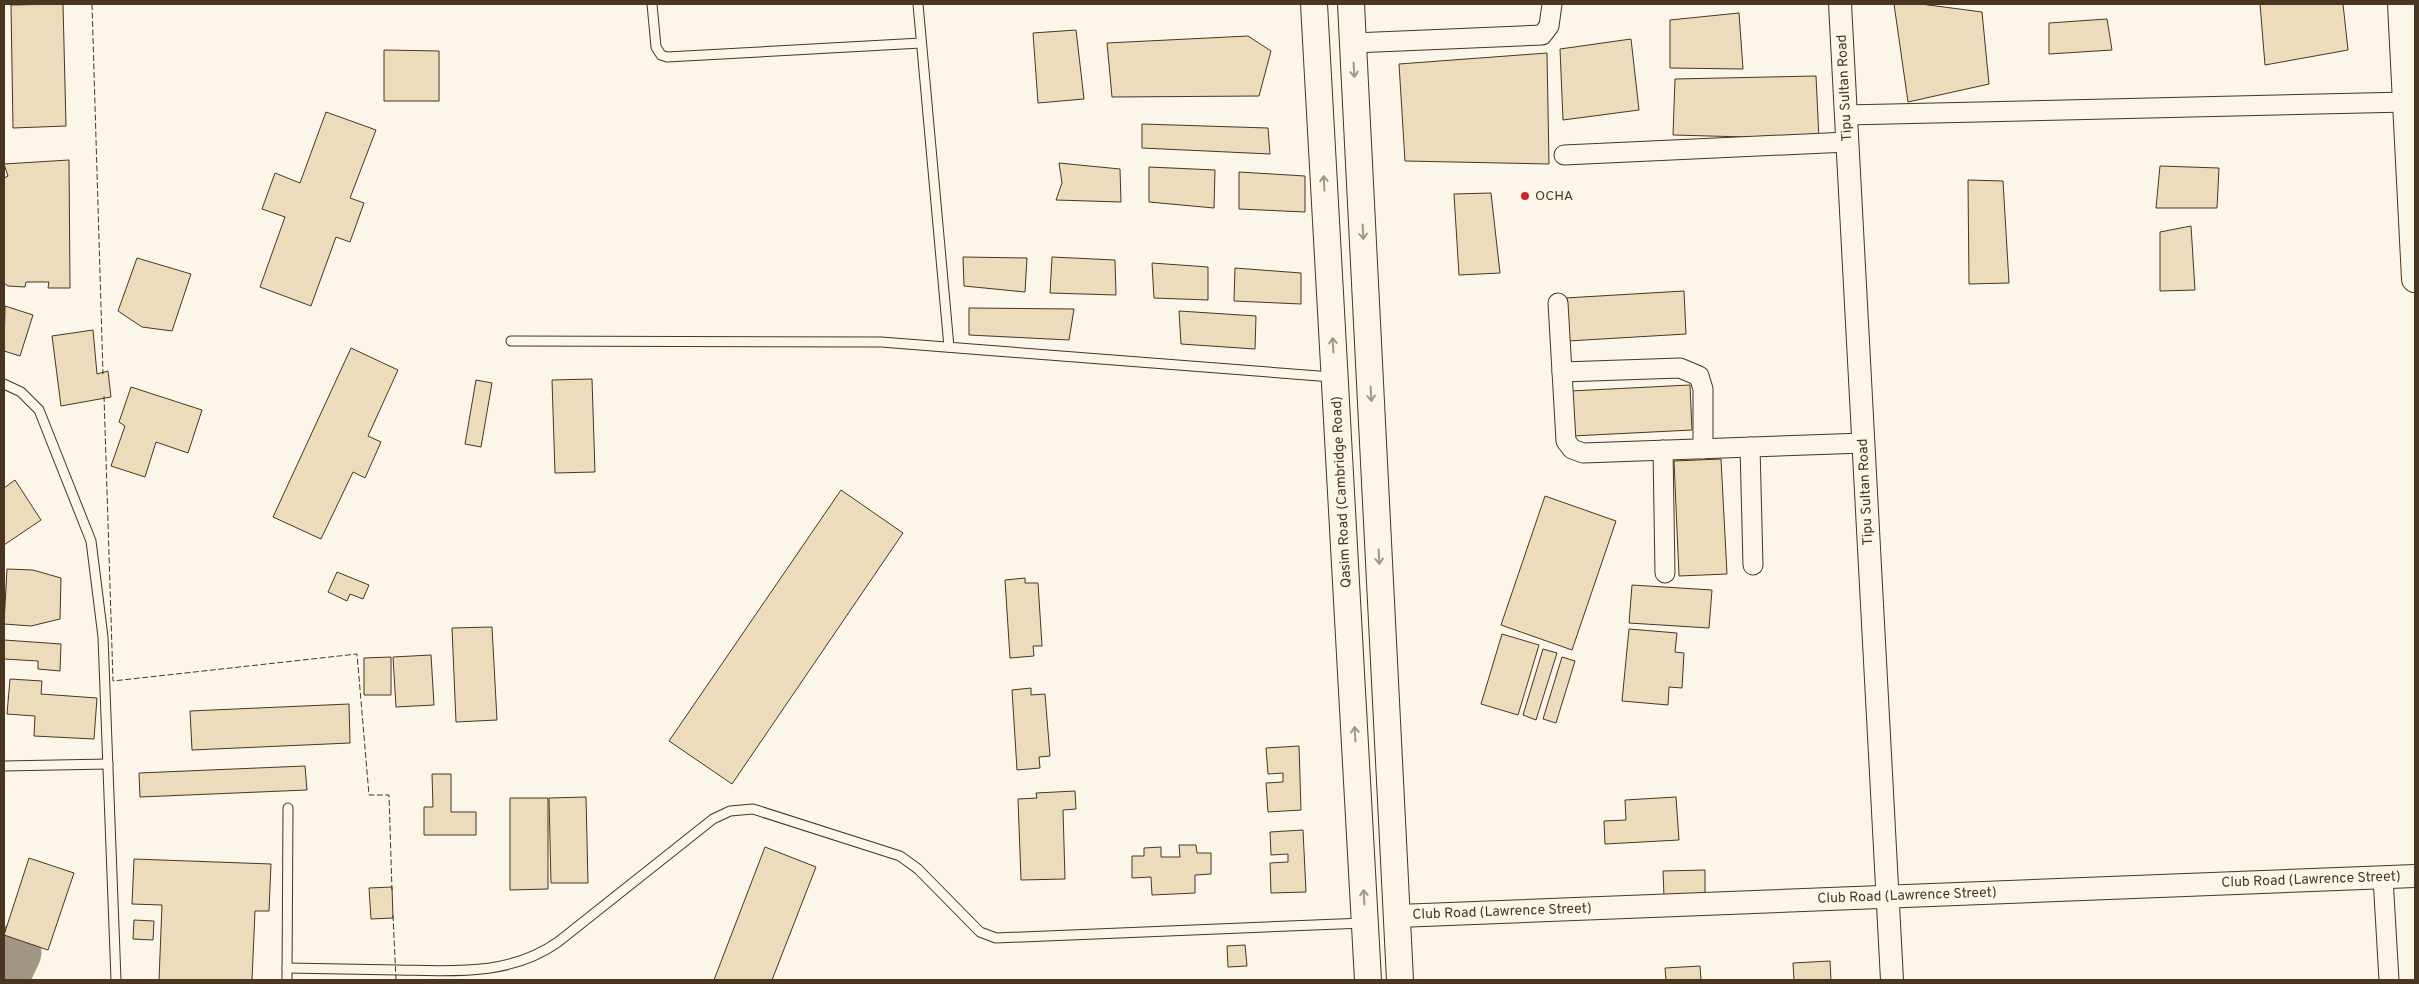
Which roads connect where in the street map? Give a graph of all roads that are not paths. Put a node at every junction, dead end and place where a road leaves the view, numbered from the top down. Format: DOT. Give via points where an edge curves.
graph roads {
  1 [pos="652,4"];
  2 [pos="918,4"];
  3 [pos="1314,4"];
  4 [pos="1351,4"];
  5 [pos="1552,4"];
  6 [pos="1840,4"];
  7 [pos="2402,4"];
  8 [pos="921,43"];
  9 [pos="1353,43"];
  10 [pos="2407,102"];
  11 [pos="1846,115"];
  12 [pos="1848,142"];
  13 [pos="1564,155"];
  14 [pos="2415,279"];
  15 [pos="1558,303"];
  16 [pos="511,341"];
  17 [pos="949,347"];
  18 [pos="1562,372"];
  19 [pos="1335,377"];
  20 [pos="4,384"];
  21 [pos="1864,443"];
  22 [pos="1750,447"];
  23 [pos="1703,449"];
  24 [pos="1663,450"];
  25 [pos="1753,565"];
  26 [pos="1665,573"];
  27 [pos="108,764"];
  28 [pos="4,766"];
  29 [pos="288,808"];
  30 [pos="2415,876"];
  31 [pos="2383,878"];
  32 [pos="1888,897"];
  33 [pos="1398,916"];
  34 [pos="1366,923"];
  35 [pos="287,968"];
  36 [pos="116,980"];
  37 [pos="286,980"];
  38 [pos="1368,980"];
  39 [pos="1400,980"];
  40 [pos="1892,980"];
  41 [pos="2389,980"];
  1 -- 8 [label="lane" via="656,47 661,55 667,57"];
  2 -- 8 [label="lane"];
  19 -- 3 [label="main road, Qasim Road (Cambridge Road), one-way"];
  4 -- 9 [label="main road"];
  5 -- 9 [label="street" via="1549,26 1542,35"];
  6 -- 11 [label="street, Tipu Sultan Road"];
  7 -- 10 [label="main road"];
  8 -- 17 [label="lane"];
  9 -- 33 [label="main road, one-way"];
  10 -- 11 [label="street"];
  10 -- 14 [label="main road"];
  11 -- 12 [label="street, Tipu Sultan Road"];
  12 -- 13 [label="street"];
  12 -- 21 [label="street, Tipu Sultan Road"];
  15 -- 18 [label="street"];
  16 -- 17 [label="lane" via="881,342"];
  17 -- 19 [label="lane"];
  18 -- 23 [label="street" via="1680,368 1699,376 1703,389"];
  18 -- 24 [label="street" via="1566,441 1572,449 1584,453"];
  34 -- 19 [label="main road, Qasim Road (Cambridge Road), one-way"];
  20 -- 27 [label="lane" via="21,392 38,410 91,541 103,637"];
  21 -- 22 [label="street"];
  21 -- 32 [label="street, Tipu Sultan Road"];
  22 -- 23 [label="street"];
  22 -- 25 [label="street"];
  23 -- 24 [label="street"];
  24 -- 26 [label="street"];
  27 -- 28 [label="lane"];
  27 -- 36 [label="lane"];
  29 -- 35 [label="lane"];
  30 -- 31 [label="street, Club Road (Lawrence Street)"];
  31 -- 32 [label="street, Club Road (Lawrence Street)"];
  31 -- 41 [label="street"];
  32 -- 33 [label="street, Club Road (Lawrence Street)"];
  32 -- 40 [label="street, Tipu Sultan Road"];
  33 -- 39 [label="main road"];
  34 -- 35 [label="lane" via="996,938 980,932 918,869 900,856 753,808 730,810 713,819 558,942 541,954 511,965 474,971"];
  34 -- 38 [label="main road, Qasim Road (Cambridge Road)"];
  35 -- 37 [label="lane"];
}
